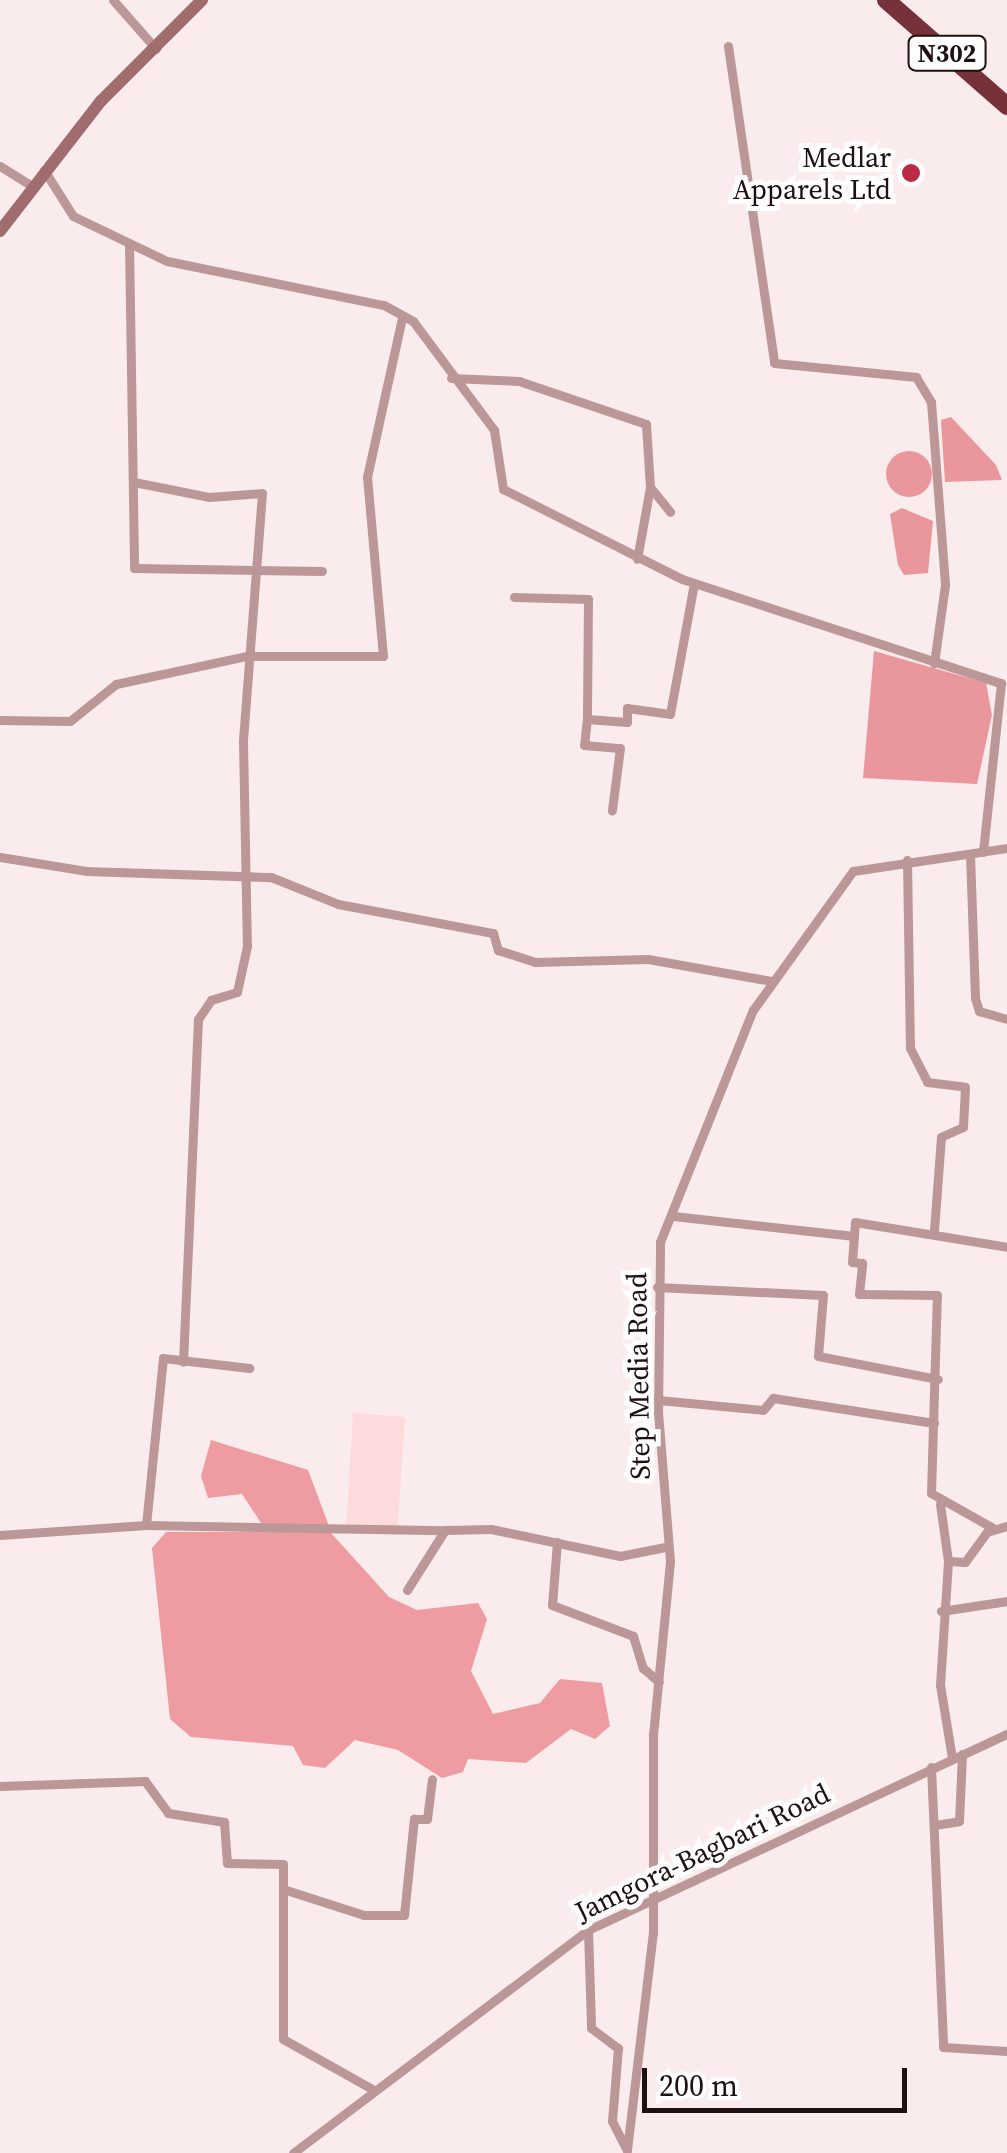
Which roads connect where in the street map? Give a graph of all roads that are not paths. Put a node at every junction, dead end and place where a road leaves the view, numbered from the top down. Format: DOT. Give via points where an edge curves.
graph roads {
  1 [pos="113,0"];
  2 [pos="202,0"];
  3 [pos="886,0"];
  4 [pos="728,46"];
  5 [pos="158,51"];
  6 [pos="1007,106"];
  7 [pos="0,166"];
  8 [pos="44,170"];
  9 [pos="31,185"];
  10 [pos="0,231"];
  11 [pos="130,243"];
  12 [pos="402,318"];
  13 [pos="452,378"];
  14 [pos="134,482"];
  15 [pos="650,487"];
  16 [pos="670,512"];
  17 [pos="637,559"];
  18 [pos="258,569"];
  19 [pos="322,571"];
  20 [pos="694,583"];
  21 [pos="514,597"];
  22 [pos="247,656"];
  23 [pos="934,663"];
  24 [pos="587,718"];
  25 [pos="0,720"];
  26 [pos="612,810"];
  27 [pos="1007,848"];
  28 [pos="983,852"];
  29 [pos="970,854"];
  30 [pos="0,857"];
  31 [pos="907,860"];
  32 [pos="249,876"];
  33 [pos="770,981"];
  34 [pos="1007,1018"];
  35 [pos="673,1216"];
  36 [pos="934,1234"];
  37 [pos="854,1236"];
  38 [pos="1007,1246"];
  39 [pos="657,1287"];
  40 [pos="183,1362"];
  41 [pos="249,1368"];
  42 [pos="938,1379"];
  43 [pos="658,1400"];
  44 [pos="934,1423"];
  45 [pos="940,1504"];
  46 [pos="146,1524"];
  47 [pos="1007,1526"];
  48 [pos="993,1528"];
  49 [pos="445,1530"];
  50 [pos="0,1535"];
  51 [pos="557,1542"];
  52 [pos="666,1547"];
  53 [pos="948,1561"];
  54 [pos="407,1590"];
  55 [pos="1007,1600"];
  56 [pos="941,1611"];
  57 [pos="660,1682"];
  58 [pos="1007,1734"];
  59 [pos="957,1756"];
  60 [pos="932,1767"];
  61 [pos="432,1779"];
  62 [pos="0,1786"];
  63 [pos="935,1825"];
  64 [pos="282,1889"];
  65 [pos="646,1904"];
  66 [pos="588,1930"];
  67 [pos="1007,2051"];
  68 [pos="374,2090"];
  69 [pos="627,2152"];
  70 [pos="293,2153"];
  1 -- 5 [label="street"];
  2 -- 5 [label="street"];
  3 -- 6 [label="highway, N302"];
  4 -- 23 [label="street" via="774,363 849,364 926,385 944,585"];
  5 -- 8 [label="street"];
  7 -- 9 [label="street"];
  8 -- 9 [label="street"];
  8 -- 11 [label="street" via="72,216"];
  9 -- 10 [label="street"];
  11 -- 12 [label="street" via="254,286 384,305"];
  11 -- 14 [label="street"];
  12 -- 13 [label="street" via="440,350"];
  12 -- 22 [label="street" via="367,477 383,656"];
  13 -- 15 [label="street" via="519,381 646,424"];
  13 -- 17 [label="street" via="494,430 496,484"];
  14 -- 18 [label="street" via="209,497 262,493"];
  14 -- 18 [label="street" via="134,568"];
  15 -- 16 [label="street"];
  15 -- 17 [label="street"];
  17 -- 20 [label="street"];
  18 -- 19 [label="street"];
  18 -- 22 [label="street"];
  20 -- 23 [label="street"];
  20 -- 24 [label="street" via="670,714 627,708 626,722"];
  21 -- 24 [label="street" via="588,599"];
  22 -- 25 [label="street" via="116,684 70,721"];
  22 -- 32 [label="street"];
  23 -- 28 [label="street" via="1001,683"];
  24 -- 26 [label="street" via="584,745 620,748"];
  27 -- 28 [label="street, Step Media Road"];
  28 -- 29 [label="street, Step Media Road"];
  29 -- 31 [label="street, Step Media Road"];
  29 -- 34 [label="street" via="975,998 979,1011"];
  30 -- 32 [label="street"];
  31 -- 33 [label="street, Step Media Road" via="853,872"];
  31 -- 36 [label="street" via="910,1048 927,1082 966,1087 963,1127 941,1137"];
  32 -- 33 [label="street" via="294,881 338,904 493,933 498,950 535,962 648,959"];
  32 -- 40 [label="street" via="241,981 198,1019"];
  33 -- 35 [label="street, Step Media Road"];
  35 -- 37 [label="street"];
  35 -- 39 [label="street, Step Media Road" via="660,1242"];
  36 -- 37 [label="street" via="856,1222"];
  36 -- 38 [label="street"];
  37 -- 42 [label="street" via="859,1294 938,1294"];
  39 -- 42 [label="street" via="823,1295 818,1356"];
  39 -- 43 [label="street, Step Media Road"];
  40 -- 41 [label="street"];
  40 -- 46 [label="street" via="163,1358 156,1371"];
  42 -- 44 [label="street"];
  43 -- 44 [label="street" via="764,1410 773,1398"];
  43 -- 52 [label="street, Step Media Road"];
  44 -- 45 [label="street" via="931,1493"];
  45 -- 48 [label="street"];
  45 -- 53 [label="street"];
  46 -- 49 [label="street"];
  46 -- 50 [label="street"];
  47 -- 48 [label="street"];
  48 -- 53 [label="street" via="966,1562"];
  49 -- 51 [label="street"];
  49 -- 54 [label="street"];
  51 -- 52 [label="street" via="638,1557"];
  51 -- 57 [label="street" via="552,1605 632,1636 643,1668"];
  52 -- 57 [label="street, Step Media Road"];
  53 -- 56 [label="street"];
  55 -- 56 [label="street"];
  56 -- 59 [label="street" via="940,1684"];
  57 -- 65 [label="street, Step Media Road"];
  58 -- 59 [label="street, Jamgora-Bagbari Road"];
  59 -- 60 [label="street, Jamgora-Bagbari Road"];
  59 -- 63 [label="street" via="960,1821"];
  60 -- 63 [label="street"];
  60 -- 65 [label="street, Jamgora-Bagbari Road"];
  61 -- 64 [label="street" via="427,1819 414,1819 404,1915 364,1915"];
  62 -- 64 [label="street" via="148,1782 168,1813 224,1822 226,1863 283,1864"];
  63 -- 67 [label="street" via="943,2047"];
  64 -- 68 [label="street" via="283,2040"];
  65 -- 66 [label="street, Jamgora-Bagbari Road"];
  65 -- 69 [label="street, Step Media Road" via="653,1933"];
  66 -- 68 [label="street, Jamgora-Bagbari Road"];
  66 -- 69 [label="street" via="592,2028 618,2048 612,2121"];
  68 -- 70 [label="street, Jamgora-Bagbari Road"];
}
